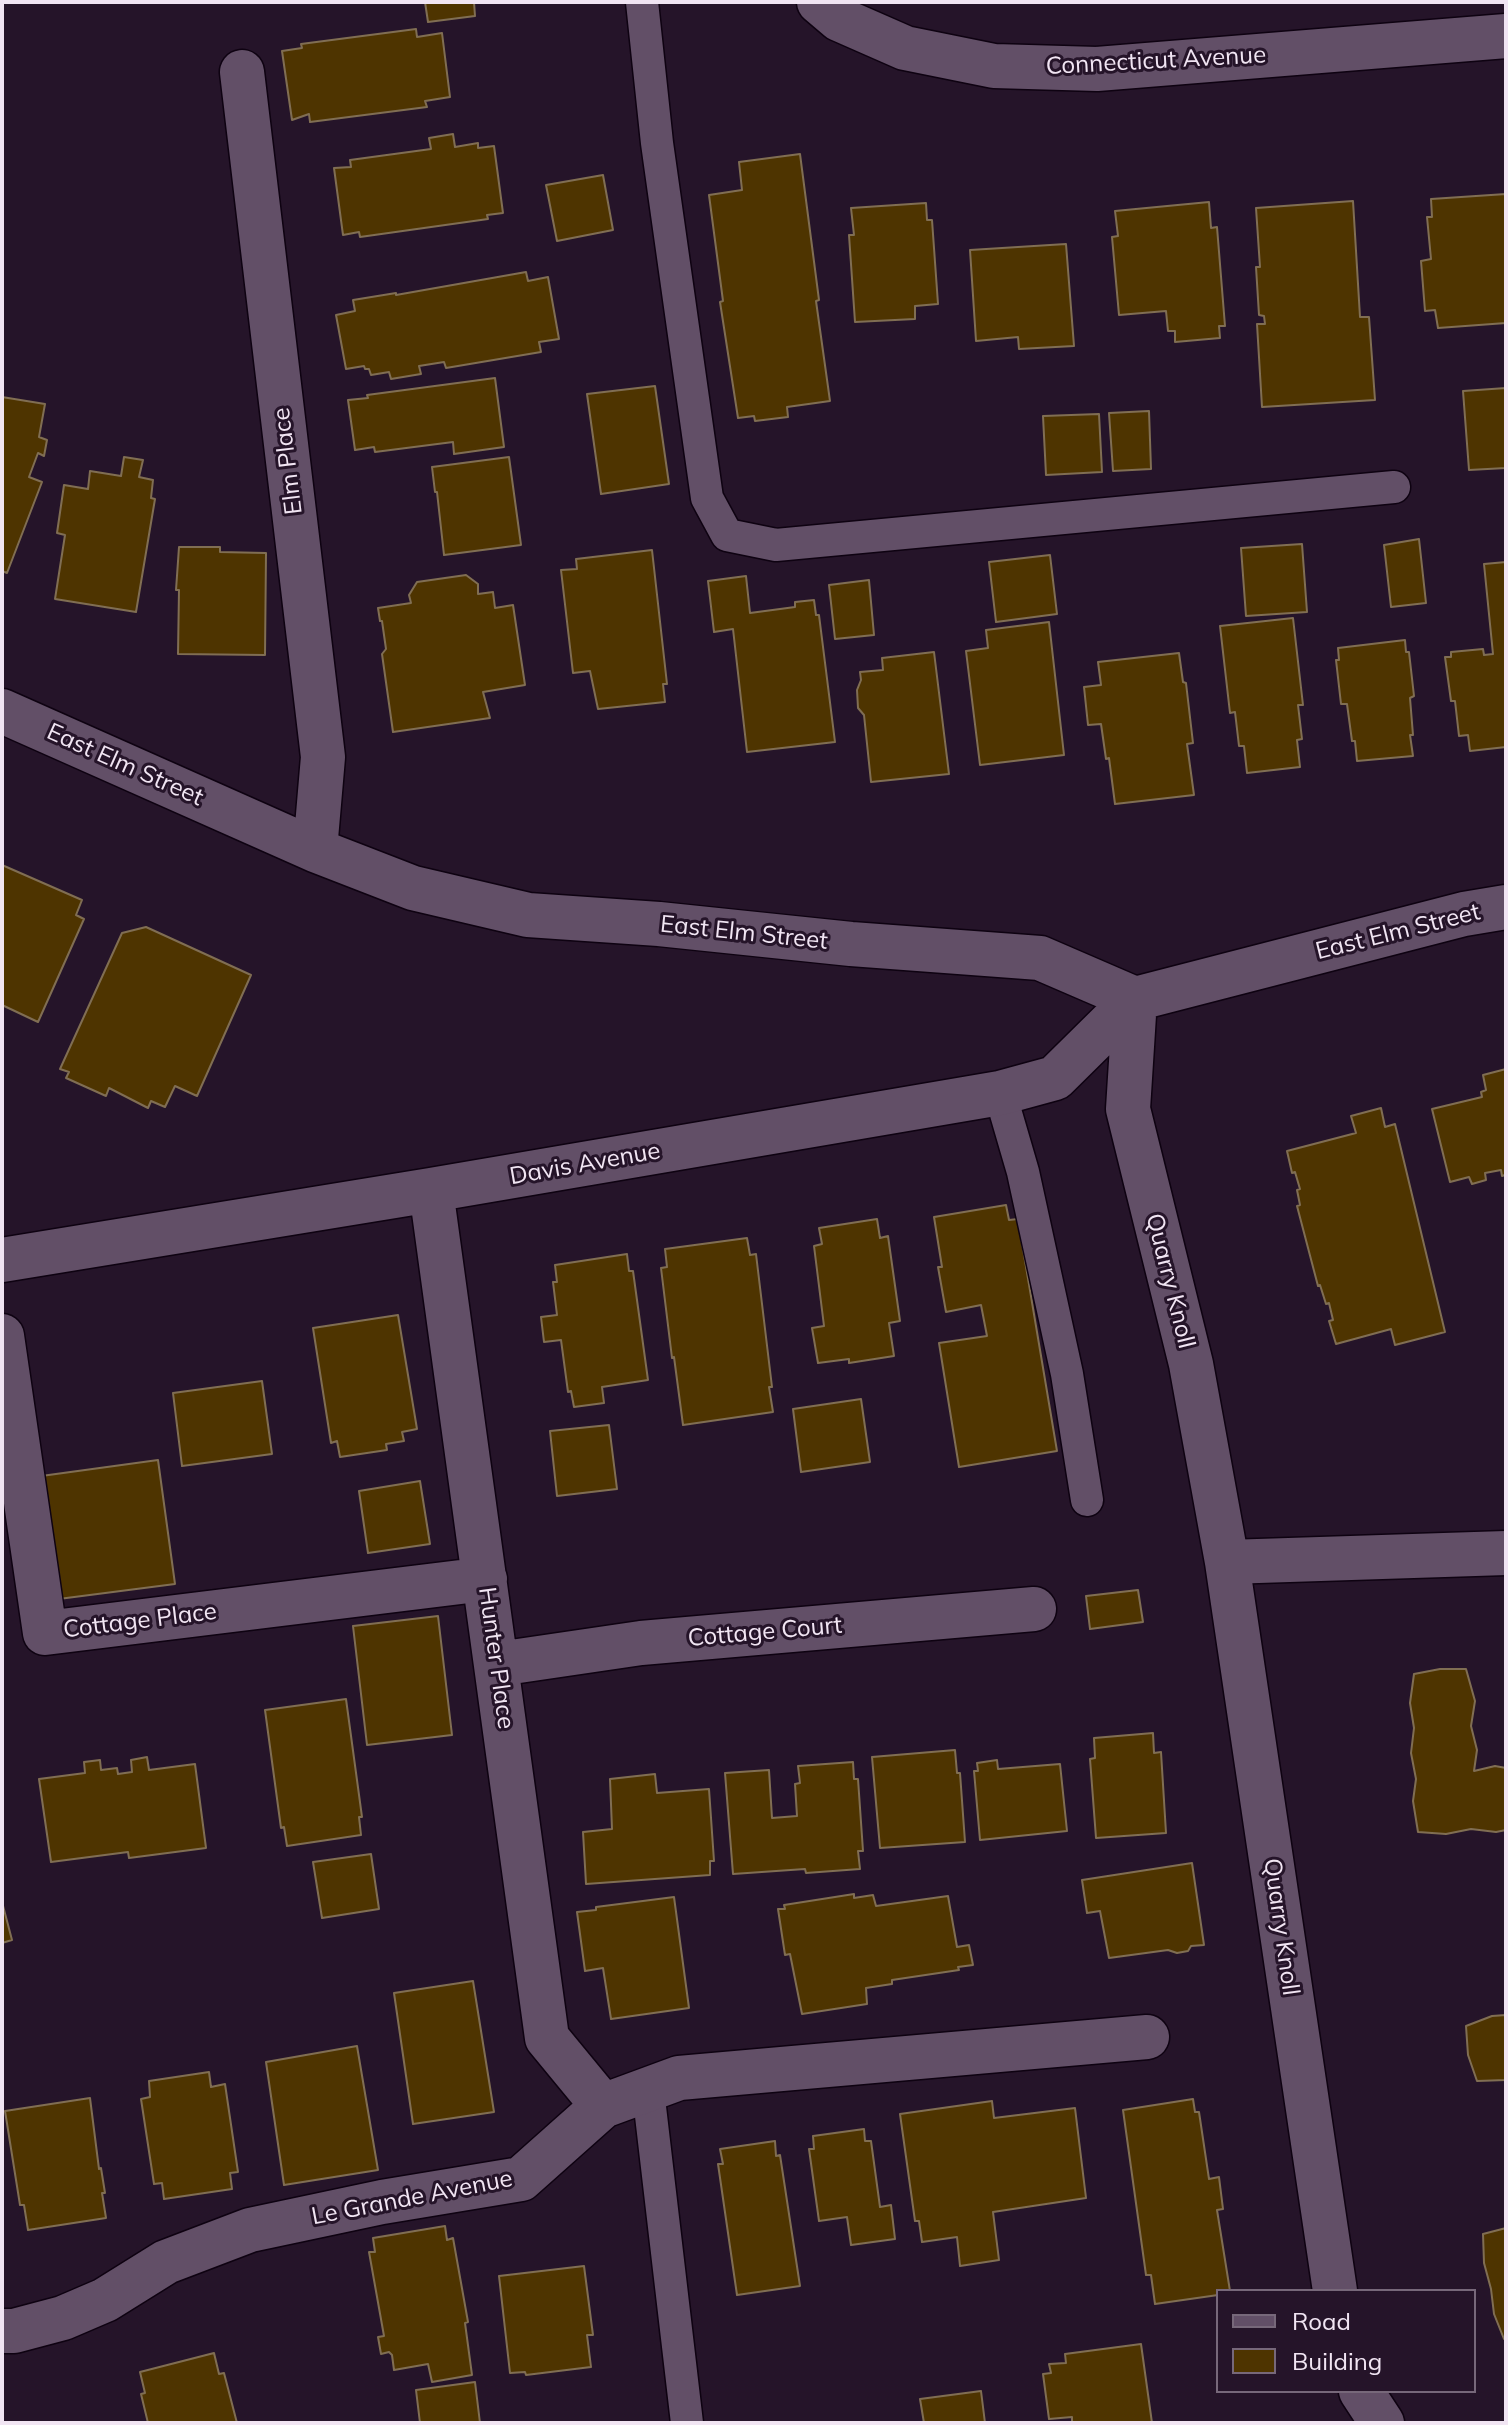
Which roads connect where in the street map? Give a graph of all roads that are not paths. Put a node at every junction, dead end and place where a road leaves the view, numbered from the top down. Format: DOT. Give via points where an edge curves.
graph roads {
  1 [pos="642,2"];
  2 [pos="819,2"];
  3 [pos="1506,36"];
  4 [pos="242,72"];
  5 [pos="1394,487"];
  6 [pos="2,711"];
  7 [pos="315,850"];
  8 [pos="1506,907"];
  9 [pos="1135,999"];
  10 [pos="1000,1093"];
  11 [pos="431,1190"];
  12 [pos="2,1260"];
  13 [pos="2,1336"];
  14 [pos="1087,1500"];
  15 [pos="1506,1553"];
  16 [pos="1227,1562"];
  17 [pos="485,1579"];
  18 [pos="1034,1609"];
  19 [pos="498,1664"];
  20 [pos="1147,2037"];
  21 [pos="648,2090"];
  22 [pos="603,2106"];
  23 [pos="1335,2289"];
  24 [pos="2,2331"];
  25 [pos="1362,2393"];
  26 [pos="687,2423"];
  27 [pos="1382,2423"];
  1 -- 5 [label="lane" via="707,498 727,535 776,545"];
  2 -- 3 [label="street, Connecticut Avenue" via="839,19 905,48 994,66 1097,69"];
  4 -- 7 [label="street, Elm Place" via="323,757"];
  6 -- 7 [label="street, East Elm Street"];
  7 -- 9 [label="street, East Elm Street" via="413,888 528,915 1040,958"];
  8 -- 9 [label="street, East Elm Street"];
  9 -- 10 [label="street, Davis Avenue" via="1055,1078"];
  9 -- 16 [label="street, Quarry Knoll" via="1128,1109 1191,1364"];
  10 -- 11 [label="street, Davis Avenue"];
  10 -- 14 [label="lane" via="1023,1172 1067,1374"];
  11 -- 12 [label="street, Davis Avenue"];
  11 -- 17 [label="street, Hunter Place"];
  13 -- 17 [label="street, Cottage Place" via="45,1633"];
  15 -- 16 [label="street"];
  16 -- 23 [label="street, Quarry Knoll"];
  17 -- 19 [label="street, Hunter Place"];
  18 -- 19 [label="street, Cottage Court" via="641,1643"];
  19 -- 22 [label="street, Hunter Place" via="547,2038"];
  20 -- 21 [label="street, Le Grande Avenue" via="679,2078"];
  21 -- 22 [label="street, Le Grande Avenue"];
  21 -- 26 [label="lane"];
  22 -- 24 [label="street, Le Grande Avenue" via="521,2179 250,2230 166,2262 105,2300 63,2318"];
  25 -- 27 [label="street"];
}
